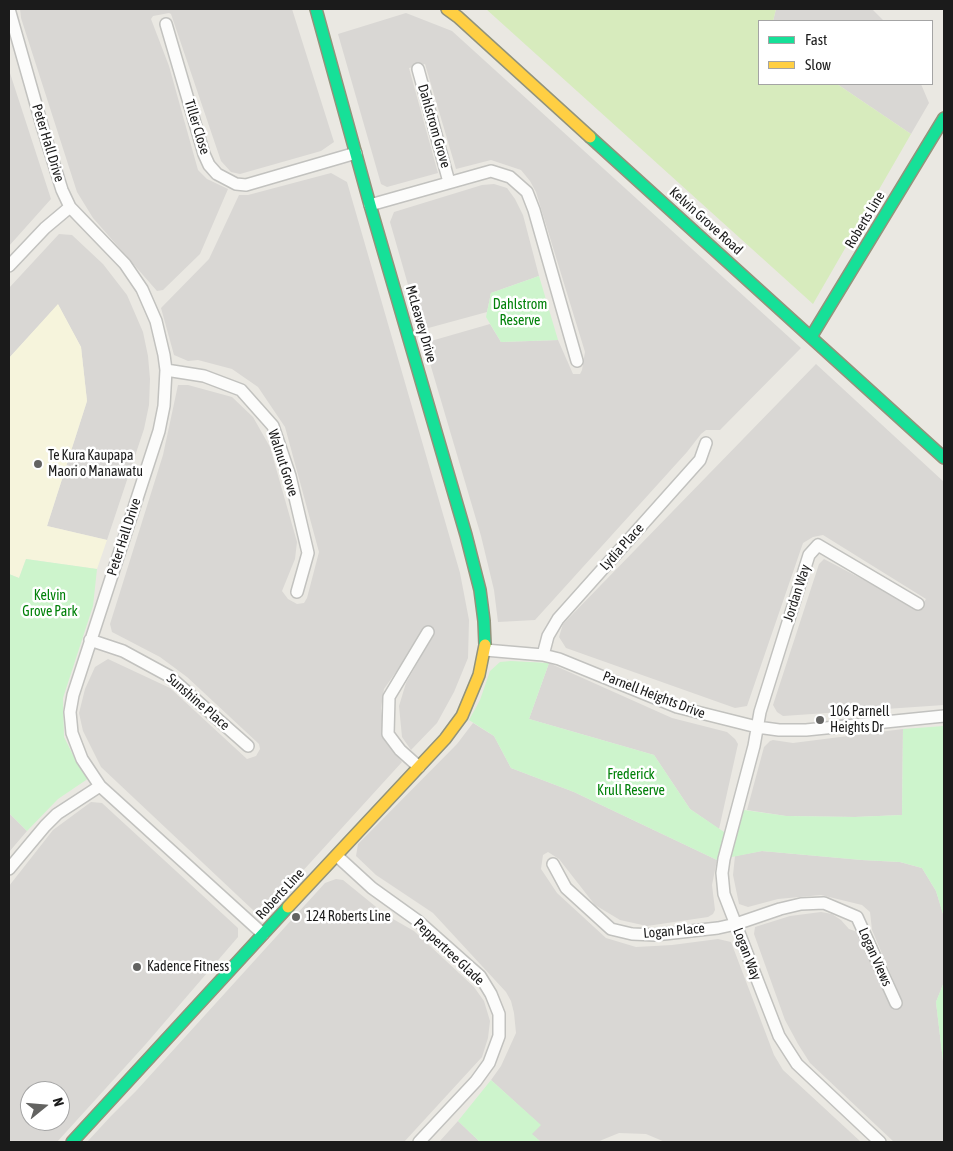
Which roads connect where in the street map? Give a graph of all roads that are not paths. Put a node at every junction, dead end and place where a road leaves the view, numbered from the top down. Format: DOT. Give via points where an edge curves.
graph roads {
  1 [pos="9,9"];
  2 [pos="317,9"];
  3 [pos="446,9"];
  4 [pos="166,24"];
  5 [pos="418,70"];
  6 [pos="944,118"];
  7 [pos="356,153"];
  8 [pos="450,182"];
  9 [pos="370,205"];
  10 [pos="70,207"];
  11 [pos="9,266"];
  12 [pos="811,337"];
  13 [pos="577,361"];
  14 [pos="166,370"];
  15 [pos="706,443"];
  16 [pos="944,458"];
  17 [pos="297,592"];
  18 [pos="918,604"];
  19 [pos="428,632"];
  20 [pos="90,640"];
  21 [pos="485,650"];
  22 [pos="542,654"];
  23 [pos="944,716"];
  24 [pos="757,727"];
  25 [pos="248,746"];
  26 [pos="419,767"];
  27 [pos="100,786"];
  28 [pos="337,856"];
  29 [pos="553,864"];
  30 [pos="9,869"];
  31 [pos="736,924"];
  32 [pos="263,934"];
  33 [pos="896,1003"];
  34 [pos="72,1142"];
  35 [pos="419,1142"];
  36 [pos="880,1142"];
  1 -- 10 [label="street, Peter Hall Drive" via="52,162"];
  2 -- 7 [label="main road, McLeavey Drive"];
  3 -- 12 [label="main road, Kelvin Grove Road"];
  4 -- 7 [label="street, Tiller Close" via="204,154 217,174 236,184 246,185"];
  5 -- 8 [label="street, Dahlstrom Grove"];
  6 -- 12 [label="main road, Roberts Line"];
  7 -- 9 [label="main road, McLeavey Drive"];
  8 -- 9 [label="street, Dahlstrom Grove"];
  8 -- 13 [label="street, Dahlstrom Grove" via="491,171 510,177 527,192"];
  9 -- 21 [label="main road, McLeavey Drive" via="466,535 480,590"];
  10 -- 11 [label="street"];
  10 -- 14 [label="street, Peter Hall Drive" via="125,264 142,289 156,321"];
  12 -- 16 [label="main road, Kelvin Grove Road"];
  14 -- 17 [label="street, Walnut Grove" via="204,376 241,390 273,426 290,476 308,554"];
  14 -- 20 [label="street, Peter Hall Drive" via="159,431"];
  15 -- 22 [label="street, Lydia Place" via="700,460 558,619"];
  18 -- 24 [label="street, Jordan Way" via="818,545 809,555"];
  19 -- 26 [label="street" via="389,696 388,734"];
  20 -- 25 [label="street, Sunshine Place" via="123,651 169,676"];
  20 -- 27 [label="street, Peter Hall Drive" via="72,695 70,712 76,747"];
  21 -- 22 [label="street, Parnell Heights Drive"];
  21 -- 26 [label="main road, Roberts Line" via="479,675 462,716"];
  22 -- 24 [label="street, Parnell Heights Drive" via="677,707"];
  23 -- 24 [label="street, Parnell Heights Drive" via="806,730"];
  24 -- 31 [label="street, Logan Way" via="723,866 724,894"];
  26 -- 28 [label="main road, Roberts Line"];
  27 -- 30 [label="street" via="57,814"];
  27 -- 32 [label="street, Peter Hall Drive"];
  28 -- 32 [label="main road, Roberts Line"];
  28 -- 35 [label="street, Peppertree Glade" via="372,888 418,920 480,976 500,1014 499,1036 489,1063"];
  29 -- 31 [label="street, Logan Place" via="566,888 611,929 655,935"];
  31 -- 33 [label="street, Logan Views" via="801,904 824,903 857,917"];
  31 -- 36 [label="street, Logan Way" via="779,1036 797,1064"];
  32 -- 34 [label="main road, Roberts Line"];
}
